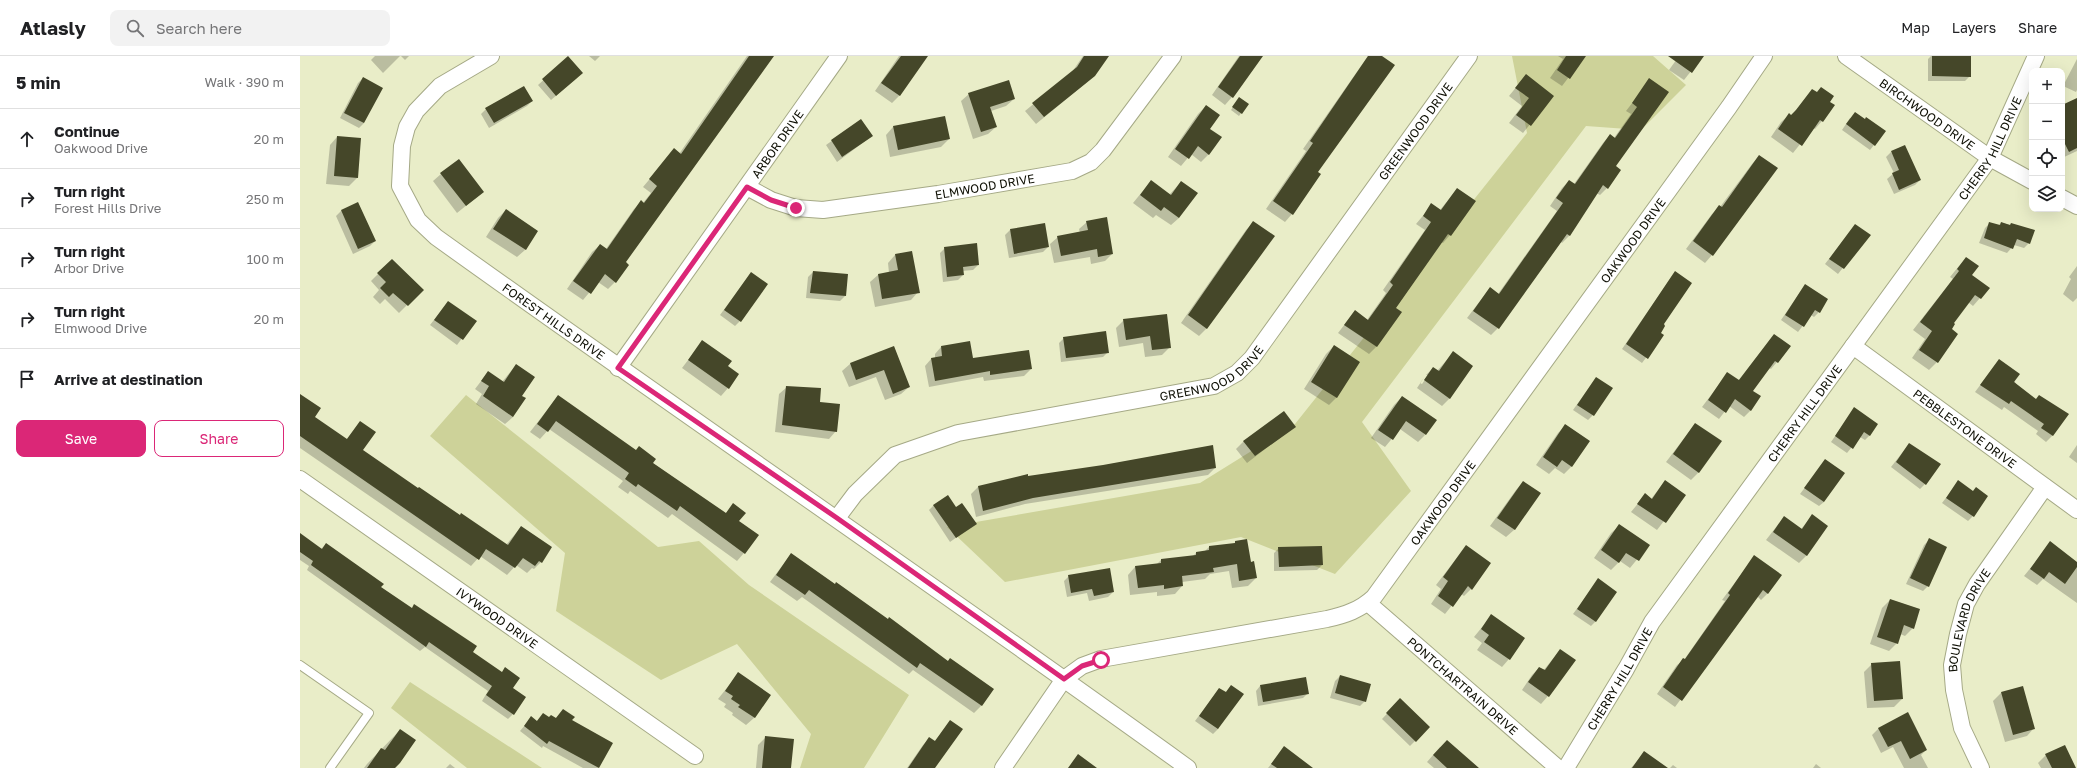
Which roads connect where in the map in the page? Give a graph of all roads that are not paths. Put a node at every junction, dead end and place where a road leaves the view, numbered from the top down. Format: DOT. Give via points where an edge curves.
graph roads {
  1 [pos="491,56"];
  2 [pos="839,56"];
  3 [pos="1173,56"];
  4 [pos="1469,56"];
  5 [pos="1764,56"];
  6 [pos="1846,56"];
  7 [pos="2036,56"];
  8 [pos="1990,158"];
  9 [pos="2029,179"];
  10 [pos="747,187"];
  11 [pos="2065,200"];
  12 [pos="2077,206"];
  13 [pos="1853,346"];
  14 [pos="618,368"];
  15 [pos="300,479"];
  16 [pos="2045,487"];
  17 [pos="2077,510"];
  18 [pos="837,518"];
  19 [pos="1368,603"];
  20 [pos="300,665"];
  21 [pos="1064,679"];
  22 [pos="695,756"];
  23 [pos="330,768"];
  24 [pos="1003,768"];
  25 [pos="1188,768"];
  26 [pos="1558,768"];
  27 [pos="1566,768"];
  28 [pos="1981,768"];
  1 -- 14 [label="street, FOREST HILLS DRIVE" via="440,86 416,111 407,127 402,146 400,186 406,201 418,220 436,237"];
  2 -- 10 [label="street, ARBOR DRIVE"];
  3 -- 10 [label="street, ELMWOOD DRIVE" via="1104,150 1091,162 1072,171 823,210 796,208 771,200"];
  4 -- 18 [label="street, GREENWOOD DRIVE" via="1252,358 1237,373 1214,386 958,433 895,455 854,494"];
  5 -- 19 [label="street, OAKWOOD DRIVE"];
  6 -- 8 [label="street, BIRCHWOOD DRIVE"];
  7 -- 8 [label="street, CHERRY HILL DRIVE"];
  8 -- 9 [label="street, BIRCHWOOD DRIVE"];
  8 -- 13 [label="street, CHERRY HILL DRIVE"];
  10 -- 14 [label="street, ARBOR DRIVE"];
  11 -- 12 [label="street"];
  13 -- 16 [label="street, PEBBLESTONE DRIVE"];
  13 -- 27 [label="street, CHERRY HILL DRIVE" via="1652,622"];
  14 -- 18 [label="street, FOREST HILLS DRIVE"];
  15 -- 22 [label="street, IVYWOOD DRIVE"];
  16 -- 17 [label="street, PEBBLESTONE DRIVE"];
  16 -- 28 [label="street, BOULEVARD DRIVE" via="1977,584 1966,604 1958,634 1952,665 1954,690 1962,728"];
  18 -- 21 [label="street, FOREST HILLS DRIVE"];
  19 -- 21 [label="street, OAKWOOD DRIVE" via="1344,615 1327,619 1101,660 1082,666"];
  19 -- 26 [label="street, PONTCHARTRAIN DRIVE"];
  20 -- 23 [label="lane" via="369,713"];
  21 -- 24 [label="street, OAKWOOD DRIVE"];
  21 -- 25 [label="street, FOREST HILLS DRIVE"];
}
